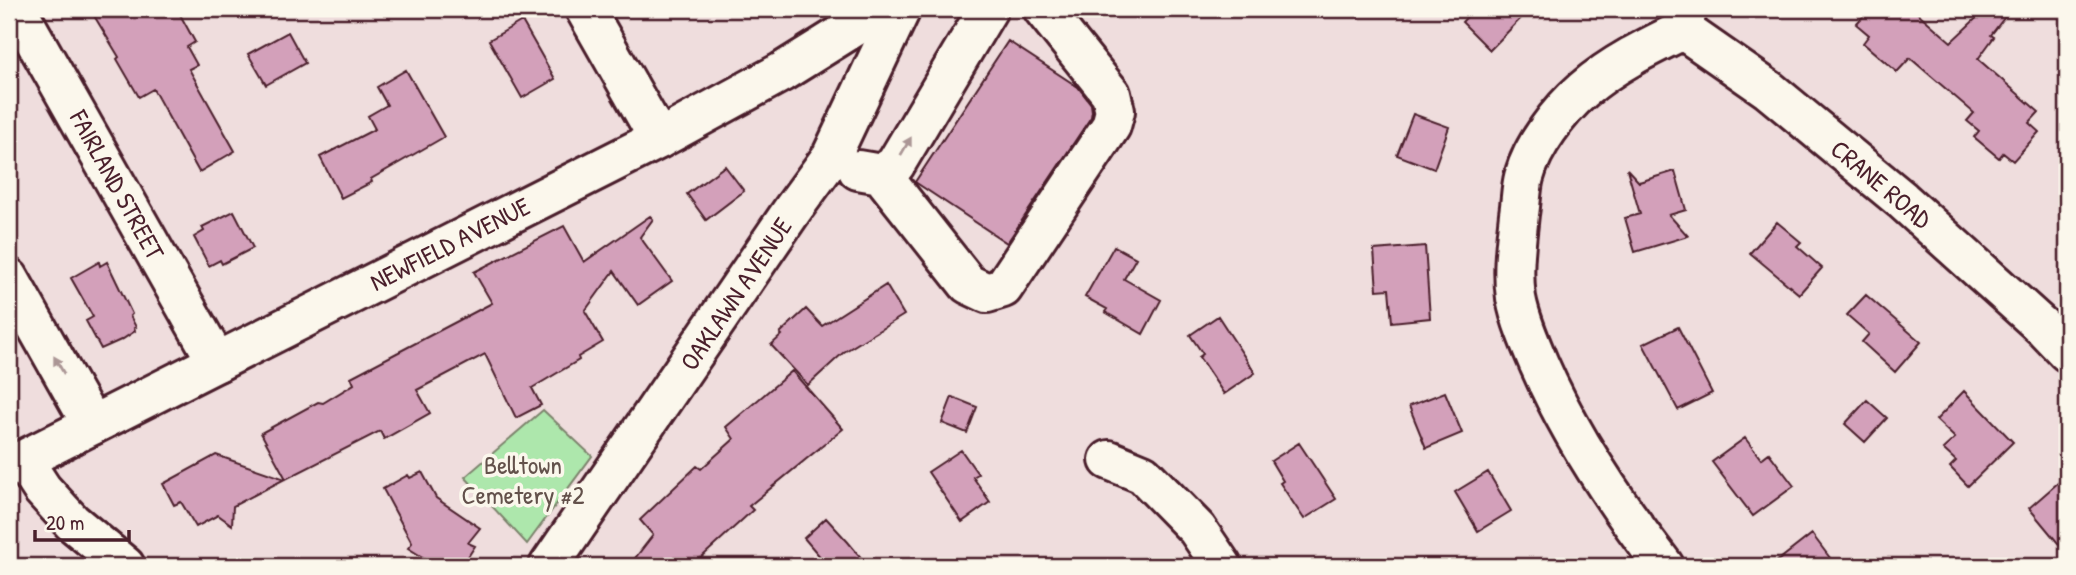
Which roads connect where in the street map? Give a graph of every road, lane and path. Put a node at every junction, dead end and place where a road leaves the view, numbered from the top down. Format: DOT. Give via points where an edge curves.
graph roads {
  1 [pos="17,9"];
  2 [pos="585,9"];
  3 [pos="884,9"];
  4 [pos="901,9"];
  5 [pos="988,9"];
  6 [pos="1043,9"];
  7 [pos="1685,19"];
  8 [pos="659,139"];
  9 [pos="831,157"];
  10 [pos="881,174"];
  11 [pos="9,278"];
  12 [pos="2067,352"];
  13 [pos="217,362"];
  14 [pos="92,425"];
  15 [pos="1109,460"];
  16 [pos="16,463"];
  17 [pos="1661,565"];
  18 [pos="125,566"];
  19 [pos="550,566"];
  20 [pos="1222,566"];
  1 -- 13 [label="street, FAIRLAND STREET"];
  2 -- 8 [label="street"];
  3 -- 8 [label="street, NEWFIELD AVENUE" via="782,72"];
  4 -- 9 [label="street, OAKLAWN AVENUE"];
  10 -- 5 [label="street, one-way" via="895,165"];
  6 -- 10 [label="street" via="1111,94 1115,111 1111,126 1003,288 986,293 968,284"];
  7 -- 12 [label="street, CRANE ROAD" via="1902,200"];
  7 -- 17 [label="street" via="1605,73 1558,117 1524,176 1514,261 1516,300 1547,384 1597,470"];
  8 -- 13 [label="street, NEWFIELD AVENUE"];
  9 -- 10 [label="street" via="866,173"];
  9 -- 19 [label="street, OAKLAWN AVENUE"];
  14 -- 11 [label="street, one-way"];
  13 -- 14 [label="street, NEWFIELD AVENUE"];
  14 -- 16 [label="street, NEWFIELD AVENUE"];
  15 -- 20 [label="street" via="1143,474 1197,529"];
  16 -- 18 [label="street" via="72,523"];
}
